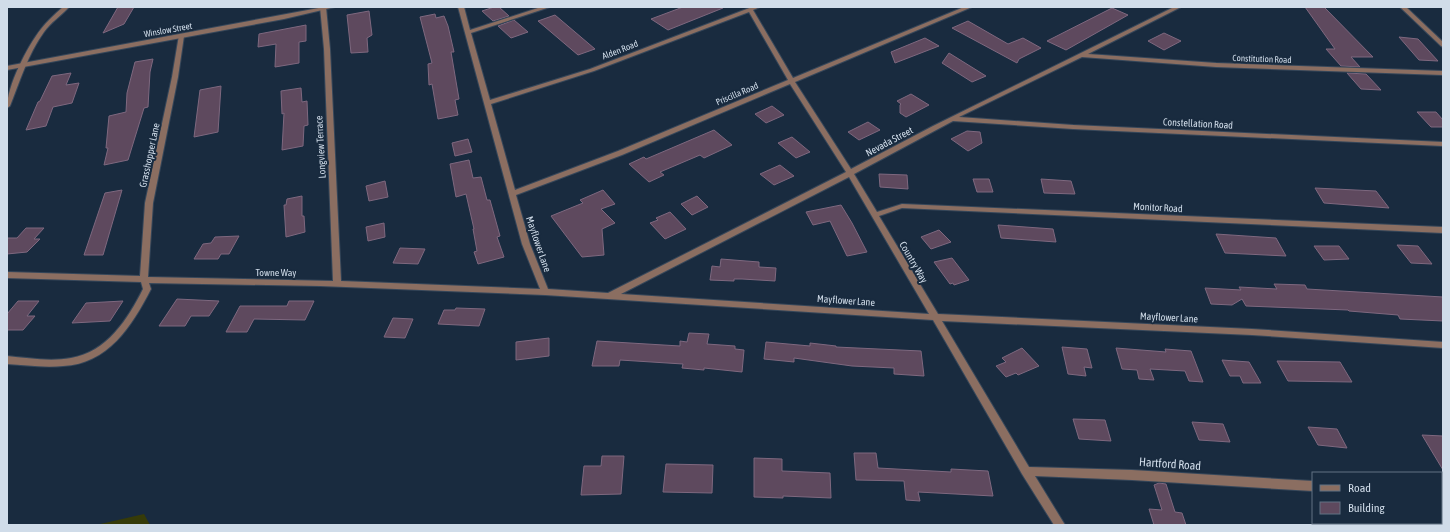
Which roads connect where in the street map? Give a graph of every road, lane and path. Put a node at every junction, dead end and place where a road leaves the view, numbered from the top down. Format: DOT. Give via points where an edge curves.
graph roads {
  1 [pos="66,7"];
  2 [pos="332,7"];
  3 [pos="461,7"];
  4 [pos="547,7"];
  5 [pos="969,7"];
  6 [pos="1178,7"];
  7 [pos="1403,7"];
  8 [pos="323,8"];
  9 [pos="753,8"];
  10 [pos="468,32"];
  11 [pos="181,36"];
  12 [pos="1443,45"];
  13 [pos="1080,55"];
  14 [pos="23,65"];
  15 [pos="7,68"];
  16 [pos="1443,73"];
  17 [pos="791,80"];
  18 [pos="488,103"];
  19 [pos="7,106"];
  20 [pos="952,119"];
  21 [pos="1443,144"];
  22 [pos="850,174"];
  23 [pos="512,194"];
  24 [pos="874,215"];
  25 [pos="1443,230"];
  26 [pos="7,275"];
  27 [pos="144,279"];
  28 [pos="337,284"];
  29 [pos="545,292"];
  30 [pos="610,296"];
  31 [pos="934,317"];
  32 [pos="1443,344"];
  33 [pos="7,360"];
  34 [pos="1026,471"];
  35 [pos="1312,486"];
  36 [pos="1060,525"];
  1 -- 14 [label="street" via="40,33"];
  2 -- 8 [label="street, Winslow Street"];
  3 -- 10 [label="street, Mayflower Lane"];
  4 -- 10 [label="street"];
  5 -- 17 [label="street, Priscilla Road"];
  6 -- 13 [label="street, Nevada Street"];
  7 -- 12 [label="street"];
  8 -- 11 [label="street, Winslow Street"];
  8 -- 28 [label="street, Longview Terrace"];
  9 -- 17 [label="street, Country Way"];
  9 -- 18 [label="street, Alden Road" via="592,70"];
  10 -- 18 [label="street, Mayflower Lane"];
  11 -- 14 [label="street, Winslow Street"];
  11 -- 27 [label="street, Grasshopper Lane" via="175,77 148,202"];
  13 -- 16 [label="street, Constitution Road" via="1239,67"];
  13 -- 20 [label="street, Nevada Street"];
  14 -- 15 [label="street, Winslow Street"];
  14 -- 19 [label="street"];
  17 -- 22 [label="street, Country Way"];
  17 -- 23 [label="street, Priscilla Road" via="620,153"];
  18 -- 23 [label="street, Mayflower Lane"];
  20 -- 21 [label="street, Constellation Road" via="1081,128"];
  20 -- 22 [label="street, Nevada Street"];
  22 -- 24 [label="street, Country Way"];
  22 -- 30 [label="street, Nevada Street"];
  23 -- 29 [label="street, Mayflower Lane" via="526,244"];
  24 -- 25 [label="street, Monitor Road" via="902,206"];
  24 -- 31 [label="street, Country Way"];
  26 -- 27 [label="street, Towne Way"];
  27 -- 28 [label="street, Towne Way"];
  27 -- 33 [label="street, Grasshopper Lane" via="147,289 135,313 115,339 91,356 64,363"];
  28 -- 29 [label="street, Towne Way"];
  29 -- 30 [label="street, Mayflower Lane"];
  30 -- 31 [label="street, Mayflower Lane"];
  31 -- 32 [label="street, Mayflower Lane"];
  31 -- 34 [label="street, Country Way"];
  34 -- 35 [label="street, Hartford Road" via="1132,474"];
  34 -- 36 [label="street, Country Way"];
}
